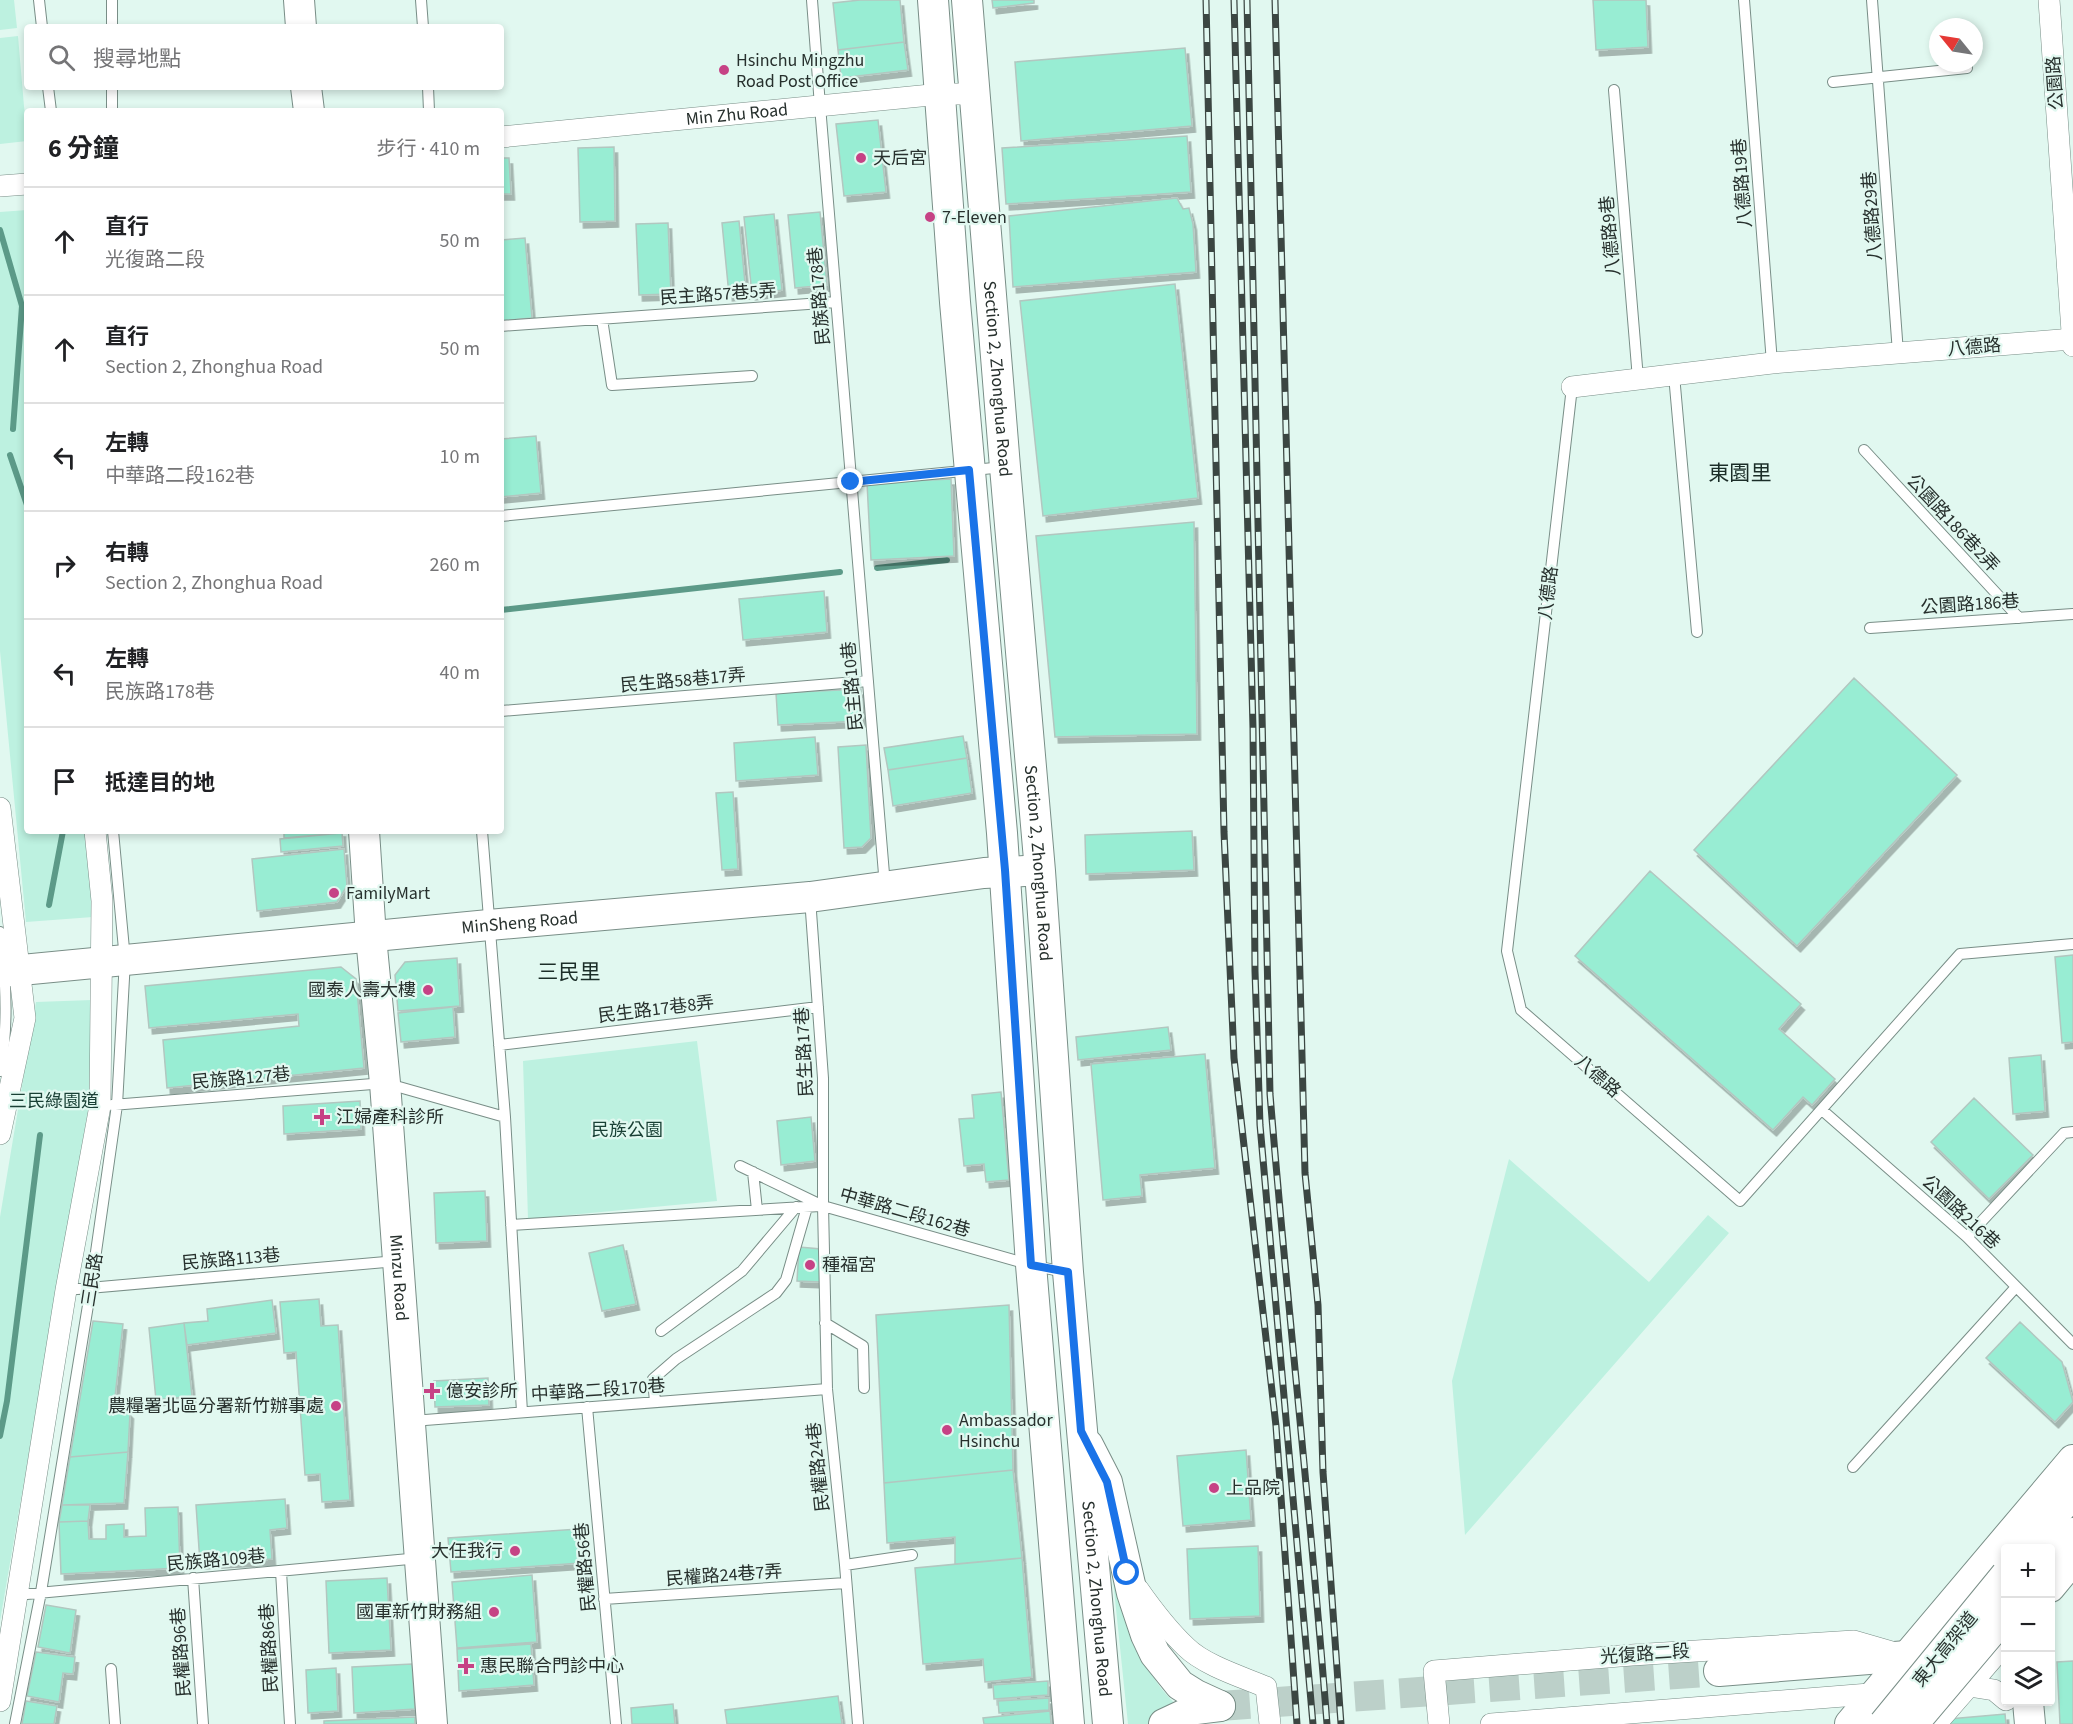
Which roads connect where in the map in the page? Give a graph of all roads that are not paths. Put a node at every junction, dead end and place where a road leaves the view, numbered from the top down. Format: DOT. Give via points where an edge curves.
graph roads {
  1 [pos="39,0"];
  2 [pos="112,0"];
  3 [pos="299,0"];
  4 [pos="421,0"];
  5 [pos="812,0"];
  6 [pos="933,0"];
  7 [pos="967,0"];
  8 [pos="1744,0"];
  9 [pos="1872,0"];
  10 [pos="2049,0"];
  11 [pos="42,24"];
  12 [pos="112,24"];
  13 [pos="301,24"];
  14 [pos="423,24"];
  15 [pos="1929,71"];
  16 [pos="1879,75"];
  17 [pos="1833,82"];
  18 [pos="48,90"];
  19 [pos="112,90"];
  20 [pos="306,90"];
  21 [pos="428,90"];
  22 [pos="1614,90"];
  23 [pos="941,94"];
  24 [pos="974,94"];
  25 [pos="820,106"];
  26 [pos="51,108"];
  27 [pos="112,108"];
  28 [pos="309,108"];
  29 [pos="429,108"];
  30 [pos="504,137"];
  31 [pos="24,184"];
  32 [pos="0,186"];
  33 [pos="836,302"];
  34 [pos="602,319"];
  35 [pos="504,326"];
  36 [pos="2073,339"];
  37 [pos="2073,346"];
  38 [pos="1898,353"];
  39 [pos="1772,363"];
  40 [pos="1674,375"];
  41 [pos="752,376"];
  42 [pos="1638,379"];
  43 [pos="1572,387"];
  44 [pos="1864,450"];
  45 [pos="1005,467"];
  46 [pos="969,470"];
  47 [pos="851,482"];
  48 [pos="504,516"];
  49 [pos="2073,614"];
  50 [pos="2019,618"];
  51 [pos="1870,628"];
  52 [pos="1697,632"];
  53 [pos="868,681"];
  54 [pos="504,711"];
  55 [pos="0,808"];
  56 [pos="95,834"];
  57 [pos="113,834"];
  58 [pos="364,834"];
  59 [pos="482,834"];
  60 [pos="1005,870"];
  61 [pos="1040,871"];
  62 [pos="885,886"];
  63 [pos="810,897"];
  64 [pos="489,925"];
  65 [pos="0,932"];
  66 [pos="371,937"];
  67 [pos="2073,944"];
  68 [pos="112,962"];
  69 [pos="8,971"];
  70 [pos="818,1007"];
  71 [pos="499,1045"];
  72 [pos="0,1071"];
  73 [pos="385,1083"];
  74 [pos="108,1105"];
  75 [pos="1822,1110"];
  76 [pos="505,1117"];
  77 [pos="2073,1132"];
  78 [pos="0,1134"];
  79 [pos="740,1166"];
  80 [pos="753,1172"];
  81 [pos="823,1206"];
  82 [pos="802,1207"];
  83 [pos="757,1210"];
  84 [pos="511,1226"];
  85 [pos="1967,1238"];
  86 [pos="398,1261"];
  87 [pos="1031,1265"];
  88 [pos="1068,1272"];
  89 [pos="91,1287"];
  90 [pos="2016,1287"];
  91 [pos="66,1290"];
  92 [pos="825,1323"];
  93 [pos="661,1331"];
  94 [pos="2073,1344"];
  95 [pos="864,1388"];
  96 [pos="827,1389"];
  97 [pos="655,1402"];
  98 [pos="587,1407"];
  99 [pos="522,1412"];
  100 [pos="410,1421"];
  101 [pos="1081,1431"];
  102 [pos="2073,1460"];
  103 [pos="1853,1467"];
  104 [pos="2073,1492"];
  105 [pos="2073,1533"];
  106 [pos="2018,1544"];
  107 [pos="2023,1544"];
  108 [pos="2055,1554"];
  109 [pos="912,1556"];
  110 [pos="420,1558"];
  111 [pos="2073,1559"];
  112 [pos="845,1565"];
  113 [pos="2001,1566"];
  114 [pos="2001,1569"];
  115 [pos="281,1570"];
  116 [pos="1127,1573"];
  117 [pos="193,1578"];
  118 [pos="2055,1581"];
  119 [pos="846,1583"];
  120 [pos="41,1592"];
  121 [pos="16,1595"];
  122 [pos="604,1599"];
  123 [pos="2001,1620"];
  124 [pos="2001,1636"];
  125 [pos="2001,1649"];
  126 [pos="1907,1656"];
  127 [pos="111,1669"];
  128 [pos="1719,1671"];
  129 [pos="1969,1686"];
  130 [pos="1875,1694"];
  131 [pos="0,1701"];
  132 [pos="2020,1709"];
  133 [pos="15,1724"];
  134 [pos="115,1724"];
  135 [pos="203,1724"];
  136 [pos="290,1724"];
  137 [pos="432,1724"];
  138 [pos="616,1724"];
  139 [pos="858,1724"];
  140 [pos="1069,1724"];
  141 [pos="1108,1724"];
  142 [pos="1164,1724"];
  143 [pos="1270,1724"];
  144 [pos="1439,1724"];
  145 [pos="1497,1724"];
  146 [pos="1837,1724"];
  147 [pos="1850,1724"];
  148 [pos="1884,1724"];
  149 [pos="1913,1724"];
  150 [pos="1922,1724"];
  151 [pos="1936,1724"];
  1 -- 11 [label="lane"];
  2 -- 12 [label="lane"];
  3 -- 13 [label="street"];
  4 -- 14 [label="lane"];
  5 -- 25 [label="lane, 民族路178巷"];
  6 -- 23 [label="street, Section 2, Zhonghua Road"];
  7 -- 24 [label="street, Section 2, Zhonghua Road"];
  8 -- 39 [label="lane, 八德路19巷"];
  9 -- 16 [label="lane, 八德路29巷"];
  10 -- 36 [label="street, 公園路"];
  15 -- 16 [label="lane"];
  16 -- 17 [label="lane"];
  16 -- 38 [label="lane, 八德路29巷"];
  18 -- 26 [label="lane"];
  19 -- 27 [label="lane"];
  20 -- 28 [label="street"];
  21 -- 29 [label="lane"];
  22 -- 42 [label="lane, 八德路9巷"];
  23 -- 24 [label="street, Min Zhu Road"];
  23 -- 25 [label="street, Min Zhu Road"];
  23 -- 46 [label="street, Section 2, Zhonghua Road"];
  24 -- 45 [label="street, Section 2, Zhonghua Road"];
  25 -- 30 [label="street, Min Zhu Road"];
  25 -- 33 [label="lane, 民族路178巷"];
  31 -- 32 [label="street"];
  33 -- 34 [label="lane, 民主路57巷5弄"];
  33 -- 47 [label="lane, 民族路178巷"];
  34 -- 35 [label="lane, 民主路57巷5弄"];
  34 -- 41 [label="lane" via="612,385"];
  36 -- 37 [label="street, 公園路"];
  36 -- 38 [label="street, 八德路"];
  38 -- 39 [label="street, 八德路"];
  39 -- 40 [label="street, 八德路"];
  40 -- 42 [label="street, 八德路"];
  40 -- 52 [label="lane"];
  42 -- 43 [label="street, 八德路"];
  43 -- 75 [label="lane, 八德路" via="1507,951 1521,1010 1740,1201"];
  44 -- 50 [label="lane, 公園路186巷2弄"];
  45 -- 46 [label="lane"];
  45 -- 61 [label="street, Section 2, Zhonghua Road"];
  46 -- 47 [label="lane"];
  46 -- 60 [label="street, Section 2, Zhonghua Road"];
  47 -- 48 [label="lane"];
  47 -- 53 [label="lane, 民主路10巷"];
  49 -- 50 [label="lane, 公園路186巷"];
  50 -- 51 [label="lane, 公園路186巷"];
  53 -- 54 [label="lane, 民生路58巷17弄"];
  53 -- 62 [label="lane, 民主路10巷"];
  55 -- 69 [label="street"];
  56 -- 68 [label="street, 三民路"];
  57 -- 68 [label="lane, 三民路"];
  58 -- 66 [label="street, Minzu Road"];
  59 -- 64 [label="lane, 中華路二段170巷"];
  60 -- 61 [label="street, MinSheng Road"];
  60 -- 62 [label="street, MinSheng Road"];
  60 -- 87 [label="street, Section 2, Zhonghua Road"];
  61 -- 88 [label="street, Section 2, Zhonghua Road"];
  62 -- 63 [label="street, MinSheng Road"];
  63 -- 64 [label="street, MinSheng Road"];
  63 -- 70 [label="lane, 民生路17巷"];
  64 -- 66 [label="street, MinSheng Road"];
  64 -- 71 [label="lane, 中華路二段170巷"];
  65 -- 69 [label="lane"];
  66 -- 68 [label="street, MinSheng Road"];
  66 -- 73 [label="street, Minzu Road"];
  67 -- 75 [label="lane" via="1960,954"];
  68 -- 69 [label="street, MinSheng Road"];
  68 -- 74 [label="street, 三民路"];
  69 -- 72 [label="lane"];
  69 -- 78 [label="street" via="25,1018"];
  70 -- 71 [label="lane, 民生路17巷8弄"];
  70 -- 81 [label="lane, 民生路17巷" via="823,1078"];
  71 -- 76 [label="lane, 中華路二段170巷"];
  73 -- 74 [label="lane, 民族路127巷"];
  73 -- 76 [label="lane"];
  73 -- 86 [label="street, Minzu Road"];
  74 -- 89 [label="lane, 三民路"];
  74 -- 91 [label="street, 三民路"];
  75 -- 85 [label="lane, 公園路216巷"];
  76 -- 84 [label="lane, 中華路二段170巷"];
  77 -- 85 [label="lane" via="2064,1133"];
  79 -- 80 [label="lane, 中華路二段162巷"];
  80 -- 81 [label="lane, 中華路二段162巷"];
  80 -- 83 [label="lane"];
  81 -- 82 [label="lane"];
  81 -- 87 [label="lane, 中華路二段162巷"];
  81 -- 92 [label="lane, 民權路24巷"];
  82 -- 83 [label="lane"];
  82 -- 93 [label="lane" via="742,1271"];
  82 -- 97 [label="lane" via="786,1280 776,1293 676,1359 653,1379"];
  83 -- 84 [label="lane"];
  84 -- 99 [label="lane, 中華路二段170巷"];
  85 -- 90 [label="lane, 公園路216巷"];
  86 -- 89 [label="lane, 民族路113巷"];
  86 -- 100 [label="street, Minzu Road"];
  87 -- 88 [label="lane, 中華路二段162巷"];
  87 -- 140 [label="street, Section 2, Zhonghua Road"];
  88 -- 101 [label="street, Section 2, Zhonghua Road"];
  89 -- 91 [label="lane, 民族路113巷"];
  89 -- 120 [label="lane, 三民路"];
  90 -- 94 [label="lane, 公園路216巷"];
  90 -- 103 [label="lane"];
  91 -- 121 [label="street, 三民路"];
  92 -- 95 [label="lane" via="863,1346"];
  92 -- 96 [label="lane, 民權路24巷"];
  96 -- 97 [label="lane, 中華路二段170巷"];
  96 -- 112 [label="lane, 民權路24巷"];
  97 -- 98 [label="lane, 中華路二段170巷"];
  98 -- 99 [label="lane, 中華路二段170巷"];
  98 -- 122 [label="lane, 民權路56巷"];
  99 -- 100 [label="lane"];
  100 -- 110 [label="street, Minzu Road"];
  101 -- 116 [label="street" via="1107,1482"];
  101 -- 141 [label="street, Section 2, Zhonghua Road"];
  102 -- 106 [label="street"];
  104 -- 107 [label="street, 東大高架道"];
  105 -- 108 [label="street"];
  109 -- 112 [label="lane"];
  110 -- 115 [label="lane, 民族路109巷"];
  110 -- 137 [label="street, Minzu Road"];
  111 -- 118 [label="street"];
  112 -- 119 [label="lane, 民權路24巷"];
  113 -- 126 [label="street"];
  114 -- 148 [label="street, 東大高架道, bridge"];
  115 -- 117 [label="lane, 民族路109巷"];
  115 -- 136 [label="lane, 民權路86巷"];
  116 -- 142 [label="street" via="1146,1635 1162,1663 1180,1685 1220,1706 1196,1709"];
  116 -- 143 [label="street" via="1187,1649 1266,1687"];
  117 -- 120 [label="lane, 民族路109巷"];
  117 -- 135 [label="lane, 民權路96巷"];
  119 -- 122 [label="lane, 民權路24巷7弄"];
  119 -- 139 [label="lane, 民權路24巷"];
  120 -- 121 [label="lane, 民族路109巷"];
  120 -- 133 [label="lane, 三民路"];
  121 -- 131 [label="street, 三民路"];
  122 -- 138 [label="lane, 民權路56巷"];
  123 -- 149 [label="street, 東大高架道, bridge"];
  124 -- 126 [label="street"];
  125 -- 129 [label="street"];
  126 -- 128 [label="street"];
  126 -- 130 [label="street"];
  126 -- 144 [label="street, 光復路二段" via="1854,1641 1434,1671"];
  127 -- 134 [label="lane"];
  129 -- 130 [label="street"];
  129 -- 132 [label="street" via="1994,1690"];
  129 -- 151 [label="street"];
  130 -- 145 [label="street"];
  130 -- 146 [label="street" via="1854,1704"];
  130 -- 147 [label="street"];
  130 -- 150 [label="street" via="1905,1696 1920,1709"];
}
